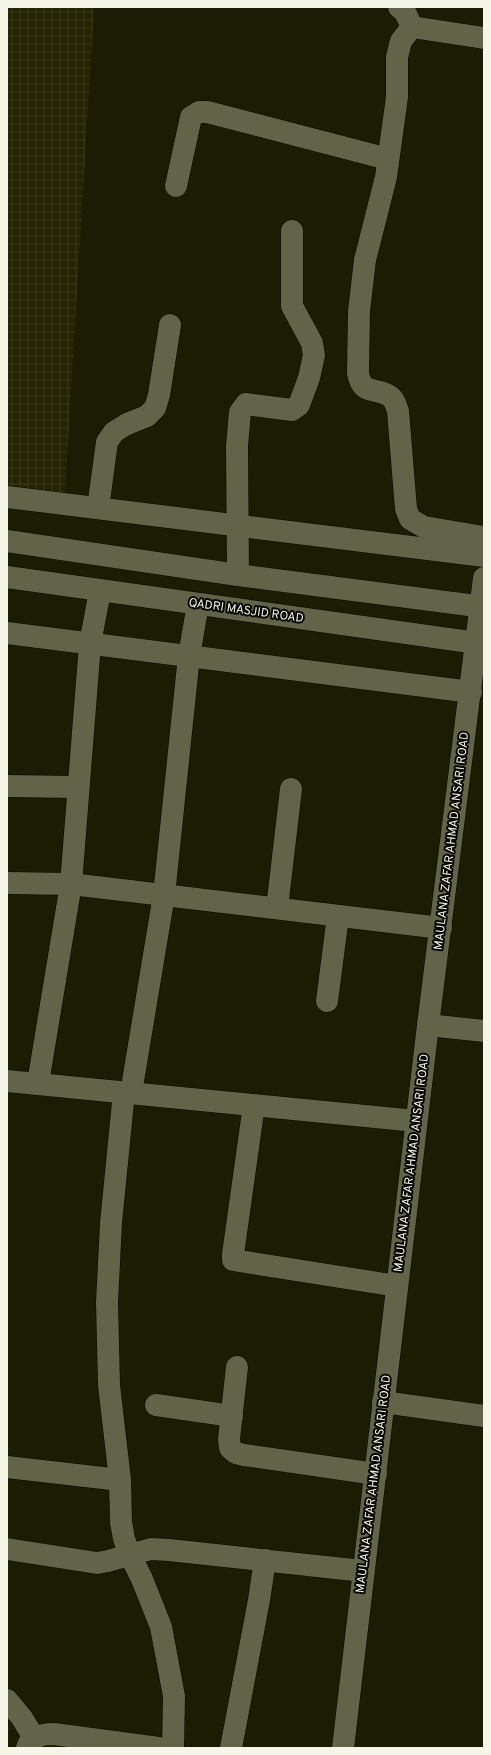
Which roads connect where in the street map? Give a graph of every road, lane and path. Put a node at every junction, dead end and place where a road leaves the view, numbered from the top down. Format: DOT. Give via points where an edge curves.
graph roads {
  1 [pos="398,7"];
  2 [pos="412,27"];
  3 [pos="484,38"];
  4 [pos="388,159"];
  5 [pos="176,186"];
  6 [pos="292,231"];
  7 [pos="170,325"];
  8 [pos="7,497"];
  9 [pos="98,508"];
  10 [pos="238,526"];
  11 [pos="484,537"];
  12 [pos="7,541"];
  13 [pos="484,556"];
  14 [pos="238,575"];
  15 [pos="7,577"];
  16 [pos="484,578"];
  17 [pos="100,591"];
  18 [pos="198,604"];
  19 [pos="482,607"];
  20 [pos="7,633"];
  21 [pos="90,644"];
  22 [pos="480,644"];
  23 [pos="189,656"];
  24 [pos="471,692"];
  25 [pos="7,786"];
  26 [pos="77,787"];
  27 [pos="290,789"];
  28 [pos="7,883"];
  29 [pos="71,884"];
  30 [pos="164,895"];
  31 [pos="277,908"];
  32 [pos="338,916"];
  33 [pos="441,928"];
  34 [pos="327,1001"];
  35 [pos="428,1025"];
  36 [pos="484,1031"];
  37 [pos="7,1081"];
  38 [pos="38,1084"];
  39 [pos="128,1093"];
  40 [pos="254,1105"];
  41 [pos="416,1121"];
  42 [pos="397,1286"];
  43 [pos="237,1367"];
  44 [pos="383,1402"];
  45 [pos="156,1405"];
  46 [pos="232,1416"];
  47 [pos="484,1416"];
  48 [pos="7,1467"];
  49 [pos="376,1474"];
  50 [pos="120,1480"];
  51 [pos="7,1549"];
  52 [pos="130,1555"];
  53 [pos="265,1560"];
  54 [pos="363,1571"];
  55 [pos="7,1700"];
  56 [pos="31,1743"];
  57 [pos="159,1748"];
  58 [pos="172,1748"];
  59 [pos="231,1748"];
  60 [pos="343,1748"];
  1 -- 2 [label="street" via="405,12"];
  2 -- 3 [label="street"];
  2 -- 4 [label="street" via="401,41 397,56 397,97"];
  4 -- 5 [label="street" via="199,112 191,117"];
  4 -- 11 [label="street" via="386,177 365,260 358,311 359,382 364,387 389,395 395,402 398,411 406,509 410,519 424,527"];
  6 -- 10 [label="street" via="292,306 312,343 313,364 296,408 292,410 246,404 240,412 237,446"];
  7 -- 9 [label="street" via="155,408 147,416 114,432 107,442"];
  8 -- 9 [label="street"];
  9 -- 10 [label="street"];
  10 -- 13 [label="street"];
  10 -- 14 [label="street"];
  12 -- 14 [label="street"];
  14 -- 19 [label="street"];
  15 -- 17 [label="street, QADRI MASJID ROAD"];
  16 -- 19 [label="street, MAULANA ZAFAR AHMAD ANSARI ROAD"];
  17 -- 18 [label="street, QADRI MASJID ROAD"];
  17 -- 21 [label="street"];
  18 -- 22 [label="street, QADRI MASJID ROAD"];
  18 -- 23 [label="street"];
  19 -- 22 [label="street, MAULANA ZAFAR AHMAD ANSARI ROAD"];
  20 -- 21 [label="street"];
  21 -- 23 [label="street"];
  21 -- 26 [label="street"];
  22 -- 24 [label="street, MAULANA ZAFAR AHMAD ANSARI ROAD"];
  23 -- 24 [label="street"];
  23 -- 30 [label="street"];
  24 -- 33 [label="street, MAULANA ZAFAR AHMAD ANSARI ROAD"];
  25 -- 26 [label="street"];
  26 -- 29 [label="street"];
  27 -- 31 [label="street"];
  28 -- 29 [label="street"];
  29 -- 30 [label="street"];
  29 -- 38 [label="street"];
  30 -- 31 [label="street"];
  30 -- 39 [label="street"];
  31 -- 32 [label="street"];
  32 -- 33 [label="street"];
  32 -- 34 [label="street"];
  33 -- 35 [label="street, MAULANA ZAFAR AHMAD ANSARI ROAD"];
  35 -- 36 [label="street"];
  35 -- 41 [label="street, MAULANA ZAFAR AHMAD ANSARI ROAD"];
  37 -- 38 [label="street"];
  38 -- 39 [label="street"];
  39 -- 40 [label="street"];
  39 -- 50 [label="street" via="111,1223 107,1302 109,1386"];
  40 -- 41 [label="street"];
  40 -- 42 [label="street" via="233,1260"];
  41 -- 42 [label="street, MAULANA ZAFAR AHMAD ANSARI ROAD"];
  42 -- 44 [label="street, MAULANA ZAFAR AHMAD ANSARI ROAD"];
  43 -- 46 [label="street"];
  44 -- 47 [label="street"];
  44 -- 49 [label="street, MAULANA ZAFAR AHMAD ANSARI ROAD"];
  45 -- 46 [label="street"];
  46 -- 49 [label="street" via="230,1448 236,1452"];
  48 -- 50 [label="street"];
  49 -- 54 [label="street, MAULANA ZAFAR AHMAD ANSARI ROAD"];
  50 -- 52 [label="street" via="121,1522"];
  51 -- 52 [label="street" via="97,1563"];
  52 -- 53 [label="street" via="151,1549"];
  52 -- 58 [label="street" via="161,1627 174,1696"];
  53 -- 54 [label="street"];
  53 -- 59 [label="street"];
  54 -- 60 [label="street, MAULANA ZAFAR AHMAD ANSARI ROAD"];
  55 -- 56 [label="street" via="22,1718"];
  56 -- 57 [label="street" via="41,1735 54,1734"];
}
